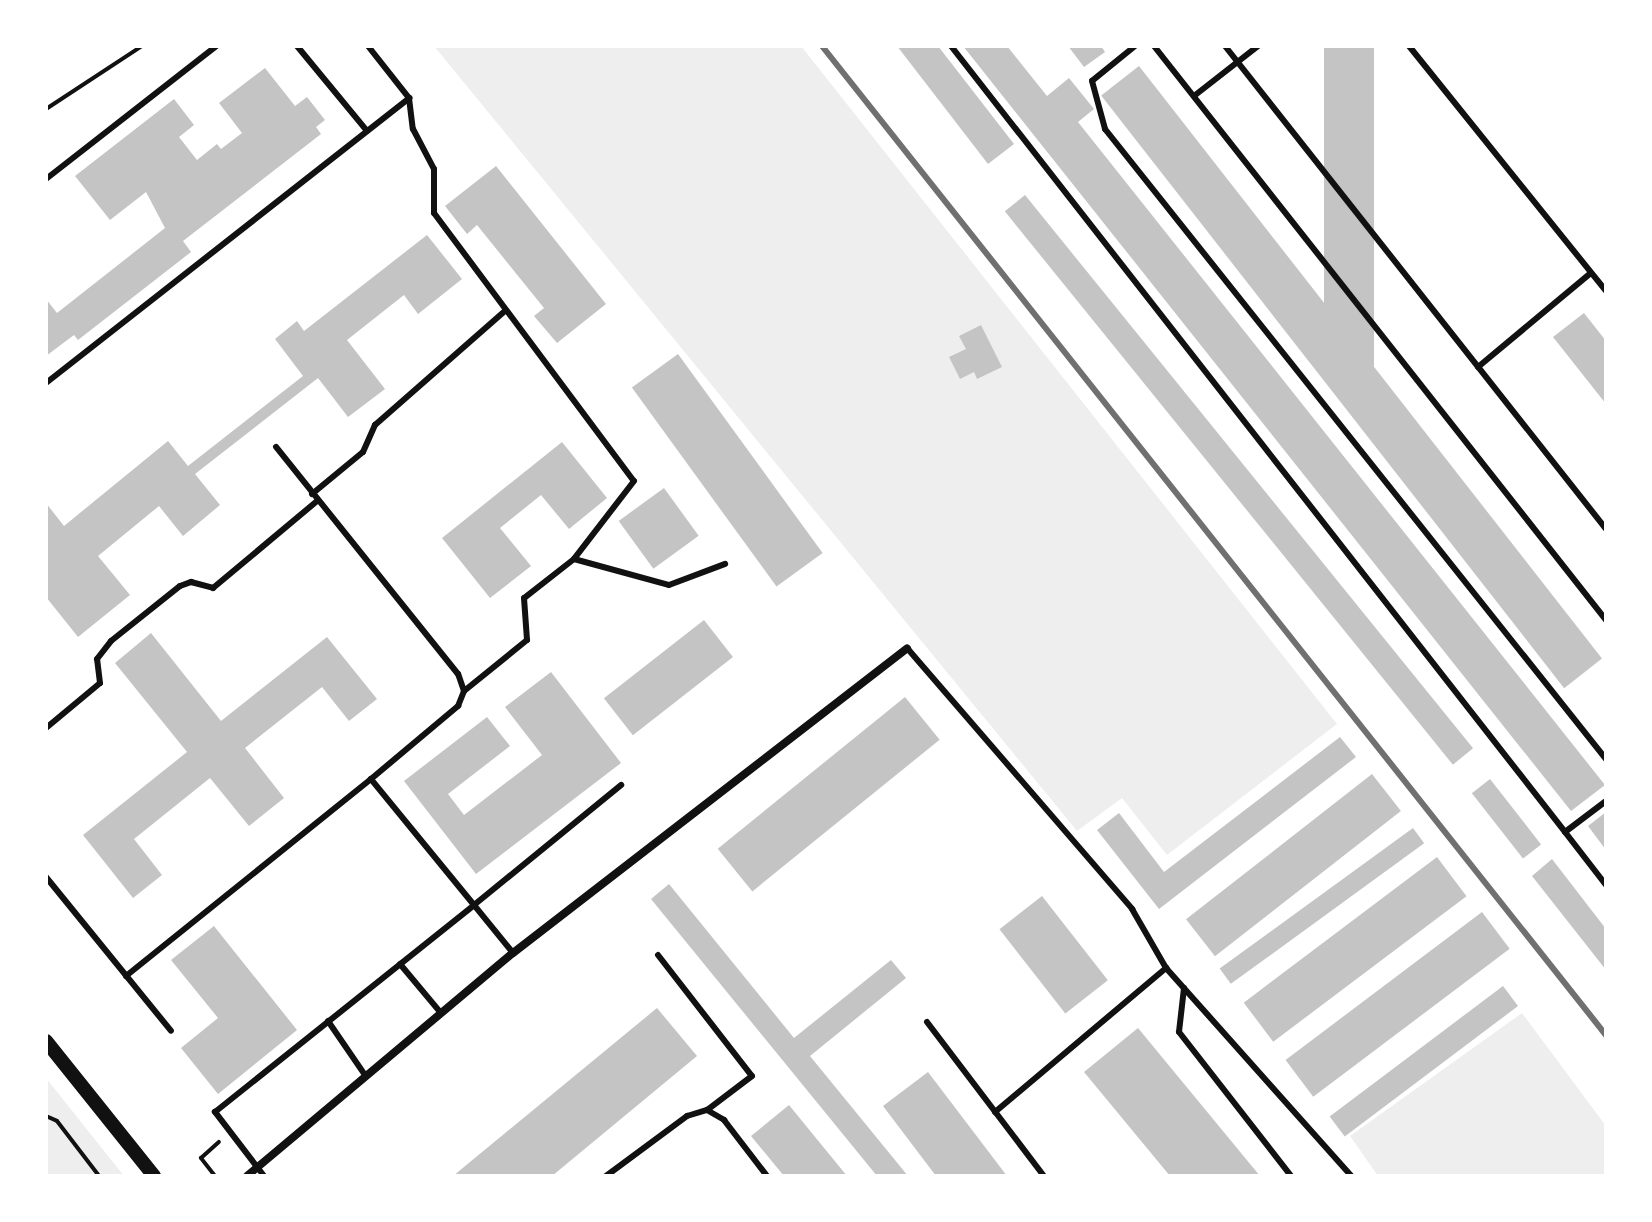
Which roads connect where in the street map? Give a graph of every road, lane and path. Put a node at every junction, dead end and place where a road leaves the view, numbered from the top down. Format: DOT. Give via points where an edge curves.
graph roads {
  1 [pos="142,46"];
  2 [pos="216,46"];
  3 [pos="297,46"];
  4 [pos="368,46"];
  5 [pos="951,46"];
  6 [pos="1135,46"];
  7 [pos="1154,46"];
  8 [pos="1225,46"];
  9 [pos="1258,46"];
  10 [pos="1409,46"];
  11 [pos="1238,62"];
  12 [pos="1194,96"];
  13 [pos="409,98"];
  14 [pos="46,109"];
  15 [pos="367,131"];
  16 [pos="46,179"];
  17 [pos="1591,273"];
  18 [pos="1606,291"];
  19 [pos="506,310"];
  20 [pos="1478,367"];
  21 [pos="46,383"];
  22 [pos="276,447"];
  23 [pos="312,494"];
  24 [pos="317,501"];
  25 [pos="1606,529"];
  26 [pos="574,559"];
  27 [pos="725,564"];
  28 [pos="1606,620"];
  29 [pos="907,648"];
  30 [pos="464,691"];
  31 [pos="46,728"];
  32 [pos="1606,759"];
  33 [pos="371,779"];
  34 [pos="621,785"];
  35 [pos="1606,801"];
  36 [pos="1565,832"];
  37 [pos="46,877"];
  38 [pos="1606,885"];
  39 [pos="474,905"];
  40 [pos="513,953"];
  41 [pos="658,955"];
  42 [pos="400,964"];
  43 [pos="1166,968"];
  44 [pos="126,976"];
  45 [pos="1184,988"];
  46 [pos="441,1013"];
  47 [pos="328,1021"];
  48 [pos="927,1022"];
  49 [pos="171,1031"];
  50 [pos="46,1041"];
  51 [pos="365,1075"];
  52 [pos="707,1110"];
  53 [pos="995,1112"];
  54 [pos="46,1116"];
  55 [pos="230,1132"];
  56 [pos="257,1168"];
  57 [pos="99,1176"];
  58 [pos="154,1176"];
  59 [pos="215,1176"];
  60 [pos="247,1176"];
  61 [pos="264,1176"];
  62 [pos="606,1176"];
  63 [pos="767,1176"];
  64 [pos="1044,1176"];
  65 [pos="1291,1176"];
  66 [pos="1351,1176"];
  1 -- 14 [label="path"];
  2 -- 16 [label="lane"];
  3 -- 15 [label="lane"];
  4 -- 13 [label="lane"];
  5 -- 36 [label="lane"];
  6 -- 32 [label="lane" via="1092,81 1105,129"];
  7 -- 12 [label="lane"];
  8 -- 11 [label="lane"];
  9 -- 11 [label="lane"];
  10 -- 17 [label="lane"];
  11 -- 12 [label="lane"];
  11 -- 20 [label="lane"];
  12 -- 28 [label="lane"];
  13 -- 15 [label="lane"];
  13 -- 19 [label="lane" via="413,129 434,169 434,213"];
  15 -- 21 [label="lane"];
  17 -- 18 [label="lane"];
  17 -- 20 [label="lane"];
  19 -- 23 [label="lane" via="375,425 363,452"];
  19 -- 26 [label="lane" via="634,481"];
  20 -- 25 [label="lane"];
  22 -- 23 [label="lane"];
  23 -- 24 [label="lane"];
  24 -- 30 [label="lane" via="458,674"];
  24 -- 31 [label="lane" via="213,588 191,582 180,586 111,641 97,659 100,683"];
  26 -- 27 [label="lane" via="669,585"];
  26 -- 30 [label="lane" via="524,598 527,640"];
  29 -- 40 [label="street"];
  29 -- 43 [label="lane" via="1132,909"];
  30 -- 33 [label="lane" via="458,706"];
  33 -- 39 [label="lane"];
  33 -- 44 [label="lane"];
  34 -- 39 [label="lane"];
  35 -- 36 [label="lane"];
  36 -- 38 [label="lane"];
  37 -- 44 [label="lane"];
  39 -- 40 [label="lane"];
  39 -- 42 [label="lane"];
  40 -- 46 [label="street"];
  41 -- 52 [label="lane" via="752,1076"];
  42 -- 46 [label="lane"];
  42 -- 47 [label="lane"];
  43 -- 45 [label="lane"];
  43 -- 53 [label="lane"];
  44 -- 49 [label="lane"];
  45 -- 65 [label="lane" via="1179,1032"];
  45 -- 66 [label="lane"];
  46 -- 51 [label="street"];
  47 -- 51 [label="lane"];
  47 -- 55 [label="lane" via="215,1112"];
  48 -- 53 [label="lane"];
  50 -- 58 [label="street"];
  51 -- 56 [label="street"];
  52 -- 62 [label="lane" via="687,1116"];
  52 -- 63 [label="lane" via="724,1120"];
  53 -- 64 [label="lane"];
  54 -- 57 [label="path" via="57,1121"];
  55 -- 56 [label="lane"];
  55 -- 59 [label="path" via="201,1158"];
  56 -- 60 [label="street"];
  56 -- 61 [label="lane"];
}
